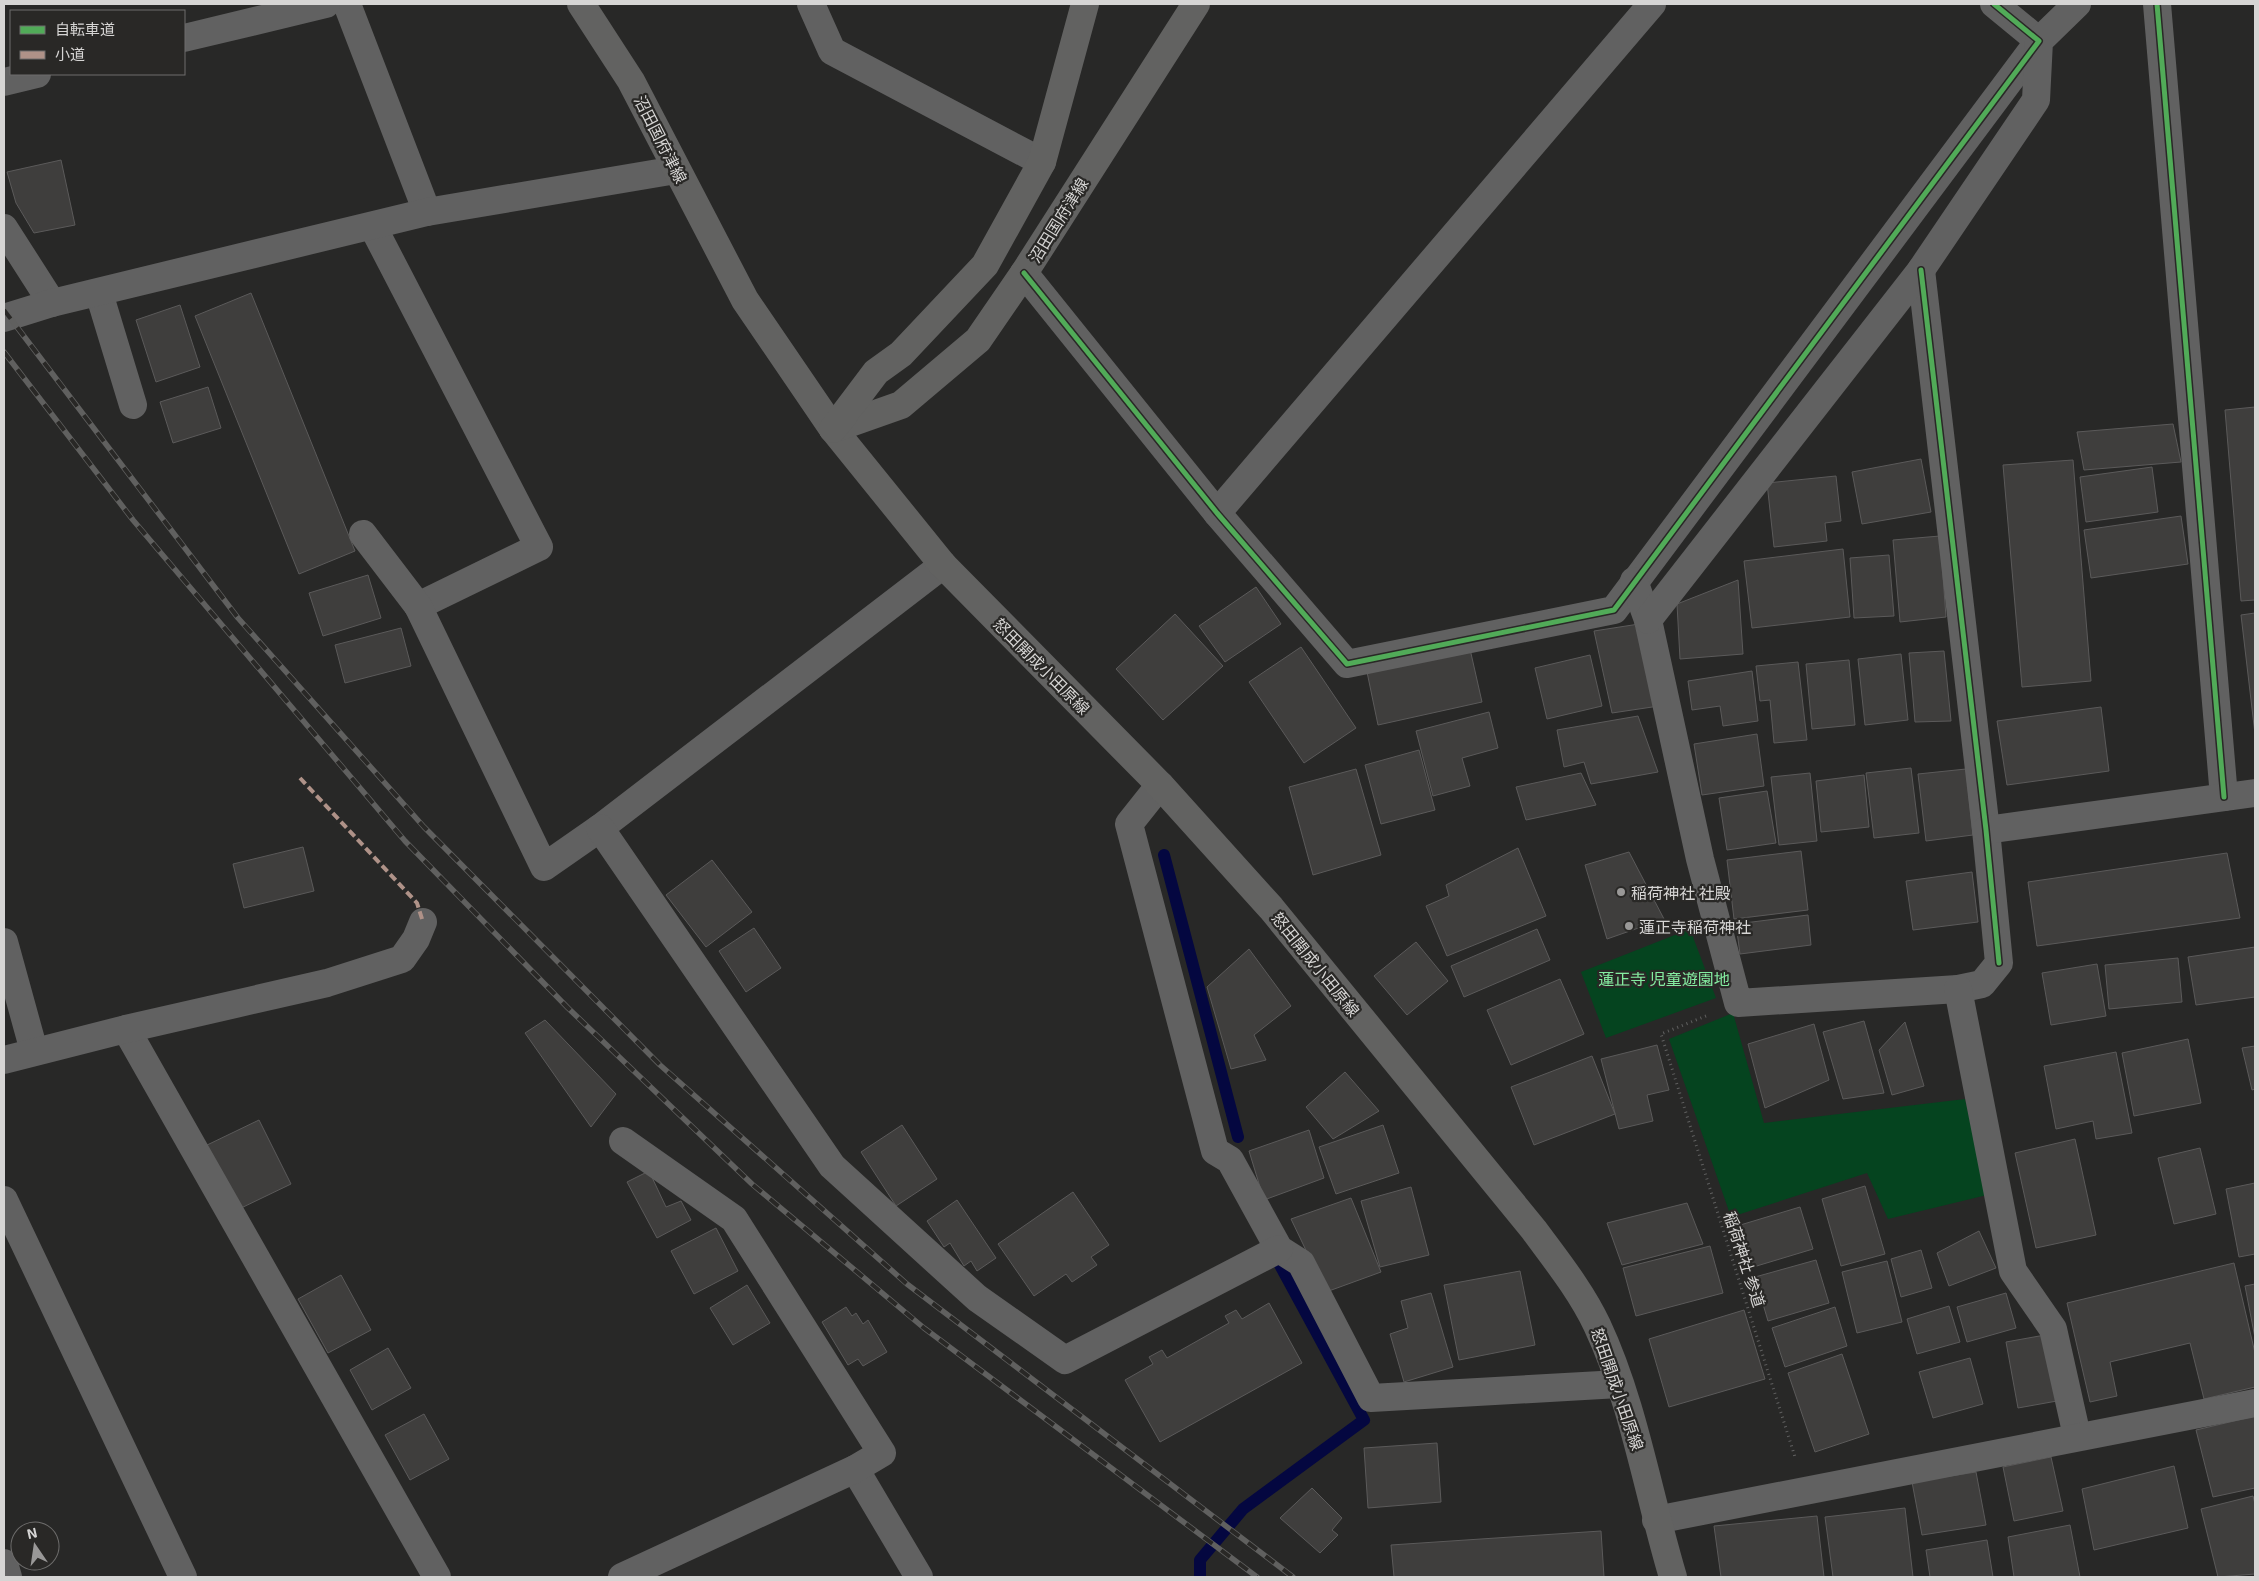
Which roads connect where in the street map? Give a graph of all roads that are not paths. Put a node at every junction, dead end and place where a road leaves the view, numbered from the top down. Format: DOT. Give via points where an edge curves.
graph roads {
  1 [pos="326,4"];
  2 [pos="348,4"];
  3 [pos="581,4"];
  4 [pos="811,4"];
  5 [pos="1085,4"];
  6 [pos="1196,4"];
  7 [pos="1652,4"];
  8 [pos="1994,4"];
  9 [pos="2077,4"];
  10 [pos="2157,4"];
  11 [pos="185,38"];
  12 [pos="2039,41"];
  13 [pos="33,75"];
  14 [pos="4,82"];
  15 [pos="1042,162"];
  16 [pos="676,170"];
  17 [pos="427,212"];
  18 [pos="373,227"];
  19 [pos="4,228"];
  20 [pos="1921,270"];
  21 [pos="1024,273"];
  22 [pos="99,293"];
  23 [pos="52,303"];
  24 [pos="4,318"];
  25 [pos="133,405"];
  26 [pos="833,429"];
  27 [pos="1217,513"];
  28 [pos="363,534"];
  29 [pos="943,565"];
  30 [pos="1634,581"];
  31 [pos="418,606"];
  32 [pos="1648,620"];
  33 [pos="1160,785"];
  34 [pos="2255,793"];
  35 [pos="2224,797"];
  36 [pos="600,828"];
  37 [pos="1986,830"];
  38 [pos="423,922"];
  39 [pos="4,942"];
  40 [pos="1958,990"];
  41 [pos="126,1029"];
  42 [pos="34,1051"];
  43 [pos="4,1060"];
  44 [pos="624,1141"];
  45 [pos="4,1200"];
  46 [pos="1279,1249"];
  47 [pos="1619,1384"];
  48 [pos="2255,1403"];
  49 [pos="2077,1436"];
  50 [pos="855,1469"];
  51 [pos="1656,1520"];
  52 [pos="4,1563"];
  53 [pos="8,1577"];
  54 [pos="183,1577"];
  55 [pos="437,1577"];
  56 [pos="622,1577"];
  57 [pos="919,1577"];
  58 [pos="1673,1577"];
  1 -- 11 [label="street"];
  2 -- 17 [label="street"];
  3 -- 16 [label="main road, 沼田国府津線" via="631,81"];
  4 -- 15 [label="street" via="832,51"];
  5 -- 15 [label="main road"];
  6 -- 21 [label="main road, 沼田国府津線"];
  7 -- 27 [label="street"];
  8 -- 12 [label="street"];
  9 -- 12 [label="street"];
  10 -- 35 [label="street"];
  12 -- 20 [label="street" via="2036,100"];
  12 -- 30 [label="street"];
  13 -- 14 [label="street"];
  15 -- 26 [label="main road" via="985,265 901,354 876,372"];
  16 -- 17 [label="street"];
  16 -- 26 [label="main road, 沼田国府津線" via="745,300"];
  17 -- 18 [label="street"];
  18 -- 22 [label="street"];
  18 -- 31 [label="street" via="539,546"];
  19 -- 23 [label="street"];
  20 -- 32 [label="street"];
  20 -- 37 [label="street"];
  21 -- 26 [label="main road, 沼田国府津線" via="978,340 901,405"];
  21 -- 27 [label="street"];
  22 -- 23 [label="street"];
  22 -- 25 [label="street"];
  23 -- 24 [label="street"];
  26 -- 29 [label="main road, 怒田開成小田原線"];
  27 -- 30 [label="street" via="1347,664 1614,610"];
  28 -- 31 [label="street"];
  29 -- 33 [label="main road, 怒田開成小田原線"];
  29 -- 36 [label="street"];
  30 -- 32 [label="street"];
  31 -- 36 [label="street" via="544,868"];
  32 -- 40 [label="street" via="1700,860 1738,1004"];
  33 -- 46 [label="street" via="1129,824 1215,1152 1230,1160"];
  33 -- 47 [label="main road, 怒田開成小田原線" via="1271,908 1534,1230 1597,1325"];
  34 -- 35 [label="street"];
  35 -- 37 [label="street"];
  36 -- 46 [label="street" via="832,1166 977,1298 1064,1360"];
  37 -- 40 [label="street" via="1999,963 1982,984"];
  38 -- 41 [label="street" via="402,959 327,983"];
  39 -- 42 [label="street"];
  40 -- 49 [label="street" via="2013,1271 2053,1329"];
  41 -- 42 [label="street"];
  41 -- 55 [label="street"];
  42 -- 43 [label="street"];
  44 -- 50 [label="street" via="734,1219 882,1453"];
  45 -- 54 [label="street"];
  46 -- 47 [label="street" via="1301,1264 1370,1398"];
  47 -- 51 [label="main road, 怒田開成小田原線" via="1640,1451"];
  48 -- 49 [label="street"];
  49 -- 51 [label="street"];
  50 -- 56 [label="street"];
  50 -- 57 [label="street"];
  51 -- 58 [label="main road, 怒田開成小田原線"];
  52 -- 53 [label="street"];
}
